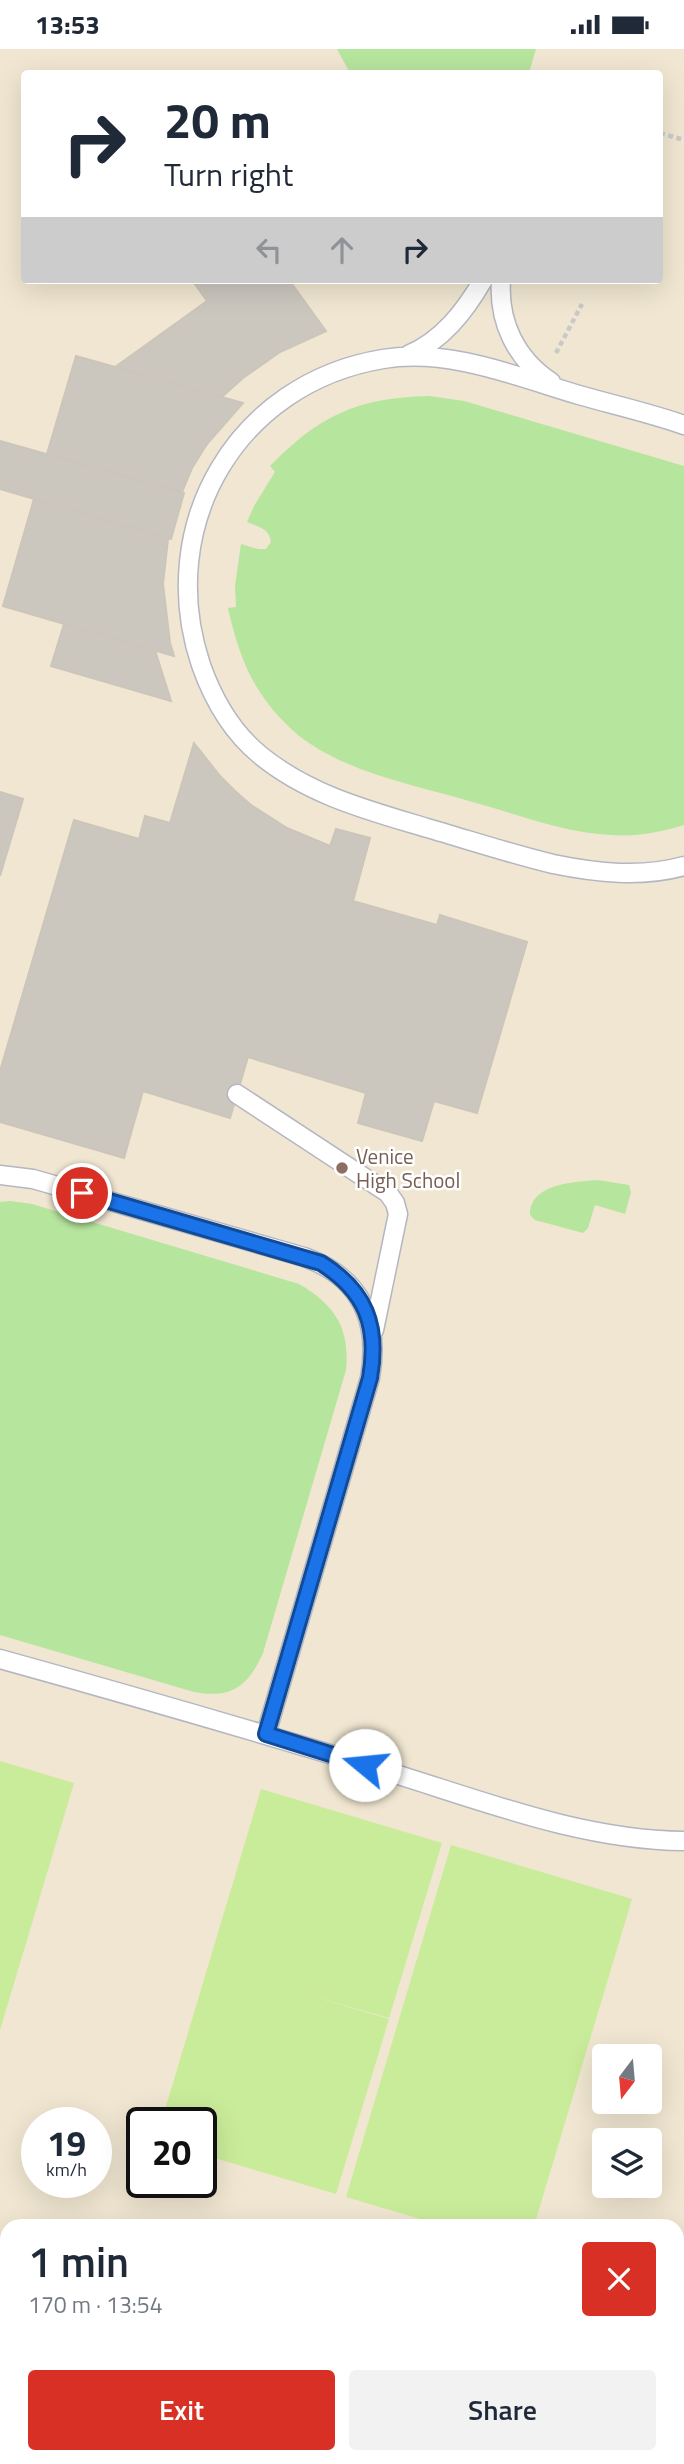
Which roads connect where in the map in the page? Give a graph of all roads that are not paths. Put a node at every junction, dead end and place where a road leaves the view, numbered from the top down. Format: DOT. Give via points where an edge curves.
graph roads {
  1 [pos="481,284"];
  2 [pos="501,284"];
  3 [pos="405,356"];
  4 [pos="563,390"];
  5 [pos="684,425"];
  6 [pos="684,866"];
  7 [pos="237,1094"];
  8 [pos="0,1175"];
  9 [pos="373,1334"];
  10 [pos="0,1658"];
  11 [pos="266,1734"];
  12 [pos="684,1841"];
  1 -- 3 [label="lane" via="436,341"];
  2 -- 4 [label="lane" via="503,316 513,341 537,373"];
  3 -- 4 [label="lane" via="466,363"];
  3 -- 6 [label="lane" via="337,371 288,396 242,436 210,485 193,530 187,585 194,643 224,714 248,744 276,768 342,802 580,870 640,873"];
  4 -- 5 [label="lane"];
  7 -- 9 [label="lane" via="388,1193 395,1203 398,1214"];
  8 -- 9 [label="lane" via="33,1179 321,1263 355,1290"];
  9 -- 11 [label="lane" via="370,1378"];
  10 -- 11 [label="lane"];
  11 -- 12 [label="lane" via="562,1825 620,1837"];
}
